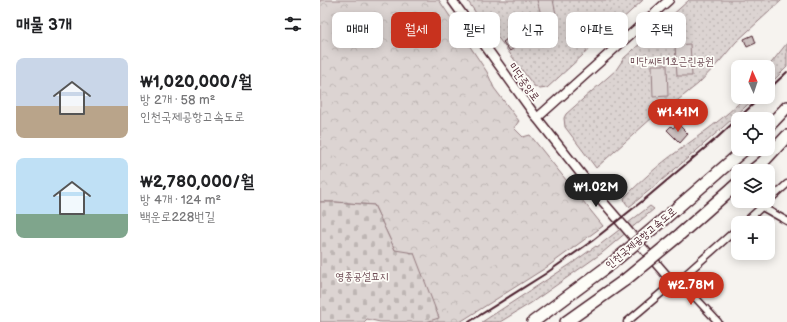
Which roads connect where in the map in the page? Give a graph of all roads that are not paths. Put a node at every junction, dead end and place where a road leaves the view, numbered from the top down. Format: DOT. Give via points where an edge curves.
graph roads {
  1 [pos="452,0"];
  2 [pos="669,0"];
  3 [pos="787,107"];
  4 [pos="537,118"];
  5 [pos="775,120"];
  6 [pos="787,136"];
  7 [pos="737,156"];
  8 [pos="761,164"];
  9 [pos="787,184"];
  10 [pos="731,189"];
  11 [pos="775,195"];
  12 [pos="761,208"];
  13 [pos="764,208"];
  14 [pos="752,216"];
  15 [pos="787,221"];
  16 [pos="731,234"];
  17 [pos="673,283"];
  18 [pos="533,322"];
  19 [pos="566,322"];
  20 [pos="627,322"];
  21 [pos="718,322"];
  1 -- 4 [label="street, 미단중앙로"];
  2 -- 4 [label="street"];
  3 -- 5 [label="highway"];
  4 -- 17 [label="street, 미단중앙로" via="604,203"];
  6 -- 8 [label="highway"];
  7 -- 18 [label="highway, 인천국제공항고속도로, bridge" via="612,264"];
  9 -- 11 [label="street"];
  10 -- 19 [label="highway, 인천국제공항고속도로, bridge" via="625,280"];
  12 -- 14 [label="street"];
  13 -- 15 [label="street"];
  16 -- 17 [label="street"];
  17 -- 20 [label="street"];
  17 -- 21 [label="street" via="692,294"];
}
